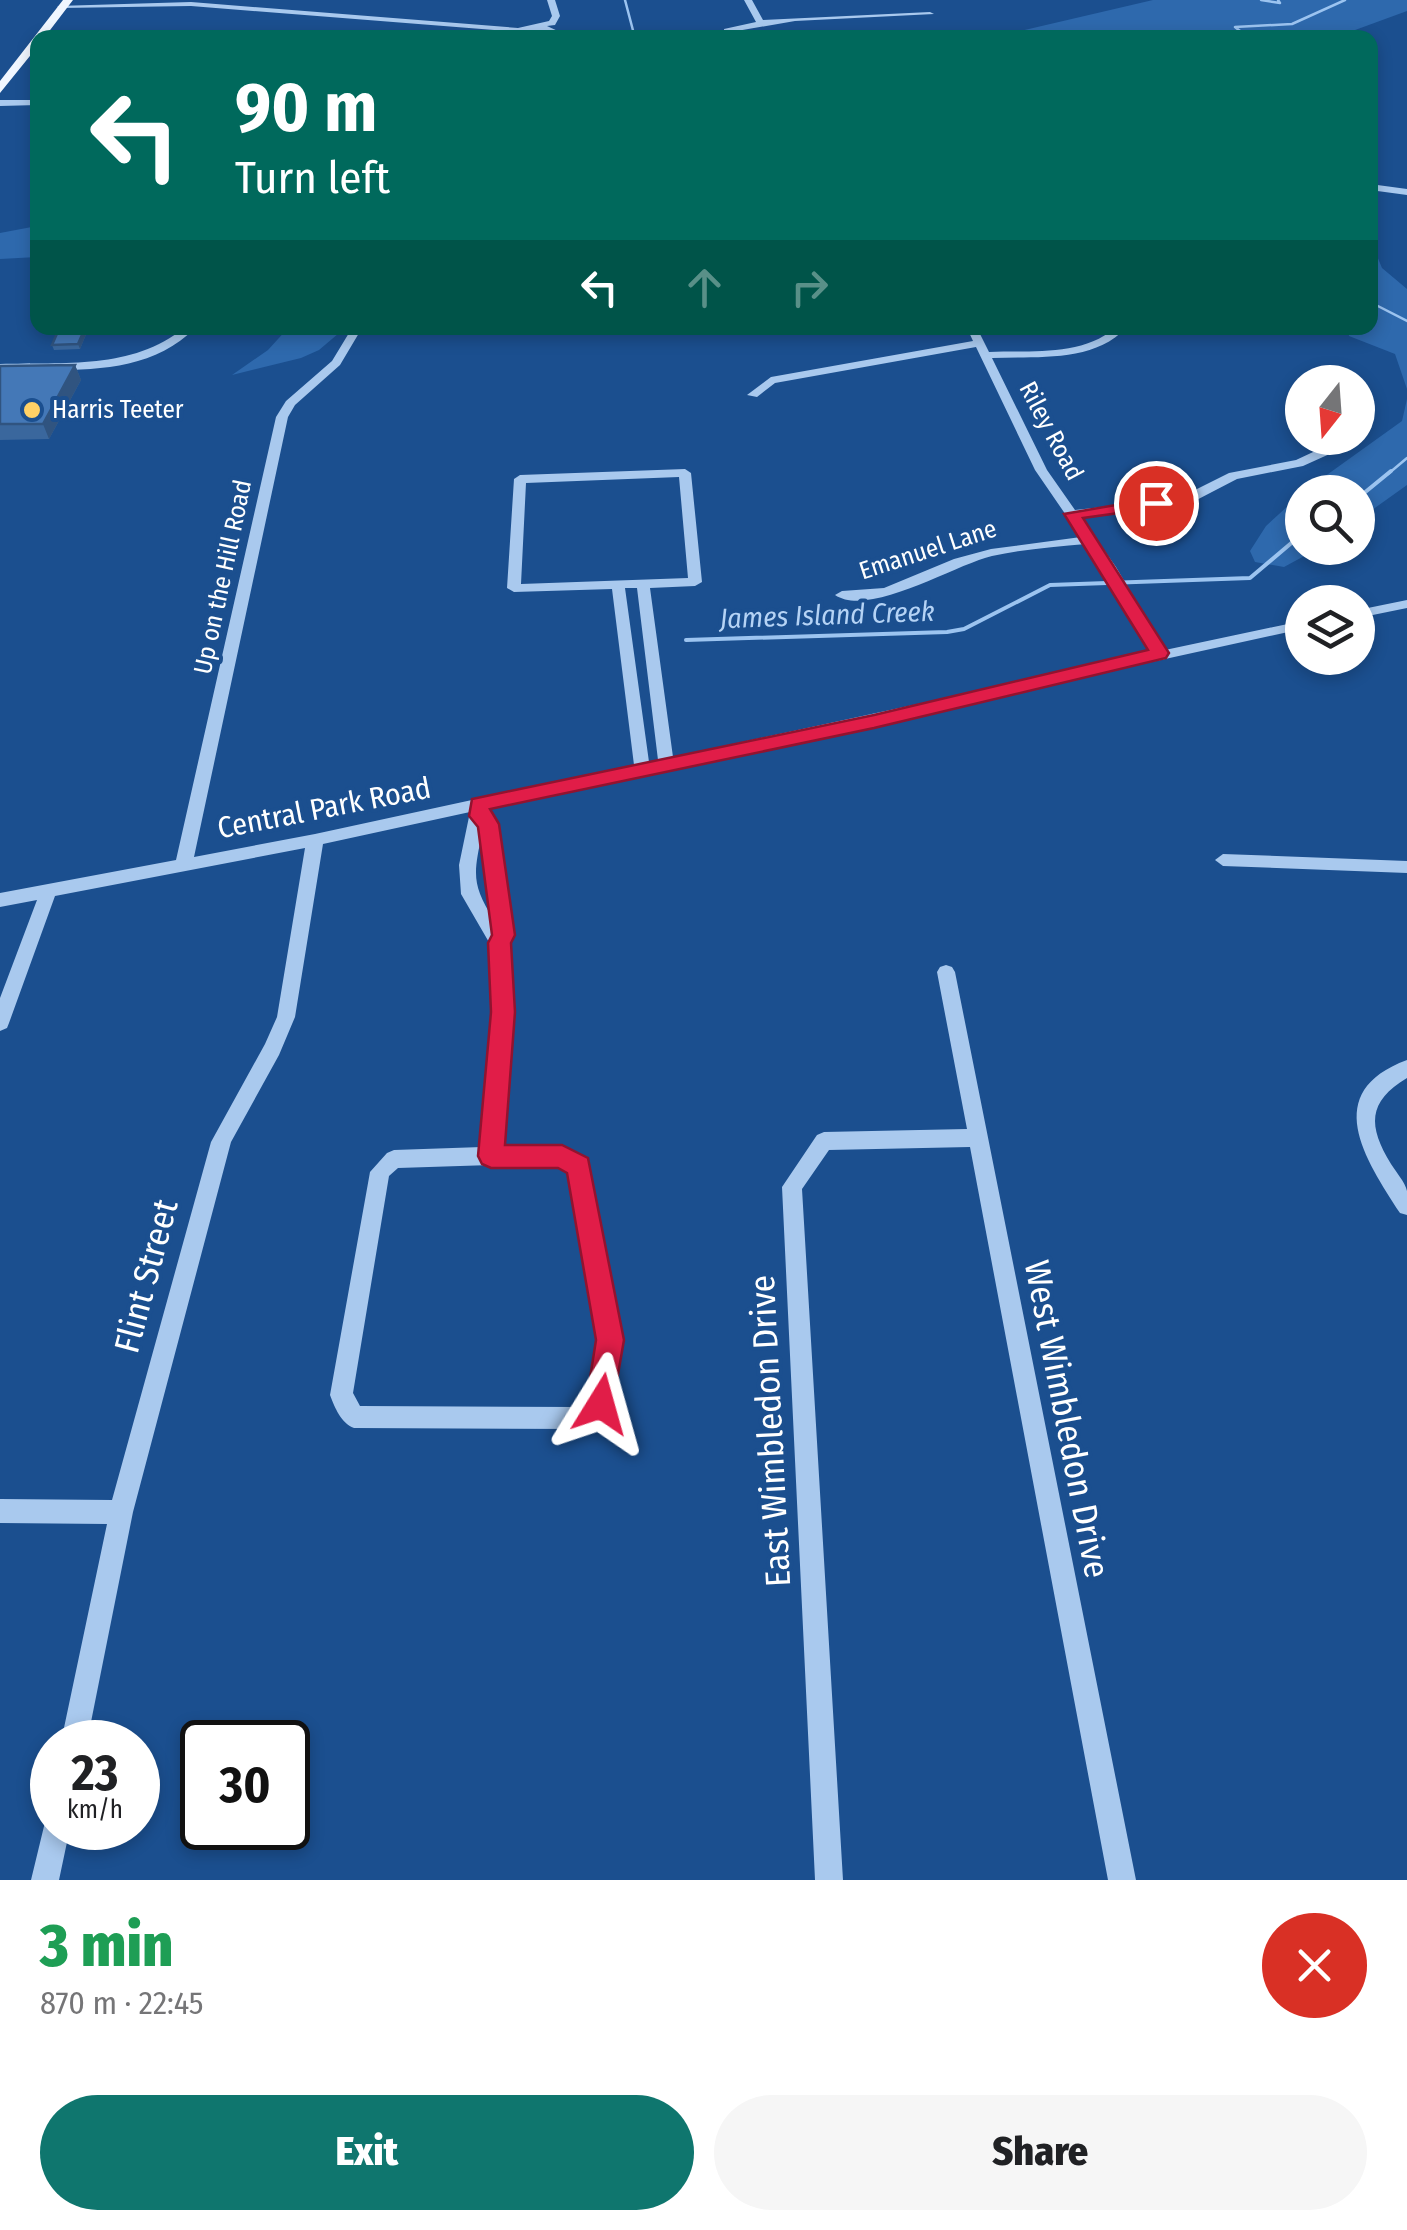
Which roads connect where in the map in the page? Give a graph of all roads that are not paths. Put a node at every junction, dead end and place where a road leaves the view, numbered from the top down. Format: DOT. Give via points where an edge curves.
graph roads {
  1 [pos="551,0"];
  2 [pos="748,0"];
  3 [pos="895,0"];
  4 [pos="182,2"];
  5 [pos="65,3"];
  6 [pos="930,14"];
  7 [pos="906,15"];
  8 [pos="782,23"];
  9 [pos="761,24"];
  10 [pos="542,27"];
  11 [pos="44,30"];
  12 [pos="550,30"];
  13 [pos="729,30"];
  14 [pos="776,30"];
  15 [pos="30,48"];
  16 [pos="1,85"];
  17 [pos="30,102"];
  18 [pos="0,103"];
  19 [pos="1378,188"];
  20 [pos="1407,192"];
  21 [pos="182,335"];
  22 [pos="353,335"];
  23 [pos="976,335"];
  24 [pos="1113,335"];
  25 [pos="983,349"];
  26 [pos="0,367"];
  27 [pos="753,395"];
  28 [pos="1316,455"];
  29 [pos="1073,514"];
  30 [pos="1088,540"];
  31 [pos="618,584"];
  32 [pos="643,584"];
  33 [pos="842,595"];
  34 [pos="1407,604"];
  35 [pos="1375,611"];
  36 [pos="1285,628"];
  37 [pos="1160,653"];
  38 [pos="666,763"];
  39 [pos="642,767"];
  40 [pos="480,810"];
  41 [pos="314,840"];
  42 [pos="1223,860"];
  43 [pos="184,863"];
  44 [pos="1407,867"];
  45 [pos="49,889"];
  46 [pos="0,900"];
  47 [pos="499,943"];
  48 [pos="946,972"];
  49 [pos="0,1023"];
  50 [pos="1407,1068"];
  51 [pos="976,1138"];
  52 [pos="491,1156"];
  53 [pos="1407,1206"];
  54 [pos="0,1511"];
  55 [pos="121,1512"];
  56 [pos="78,1720"];
  57 [pos="51,1850"];
  58 [pos="45,1880"];
  59 [pos="829,1880"];
  60 [pos="1122,1880"];
  1 -- 10 [label="street" via="555,20"];
  2 -- 9 [label="street"];
  3 -- 7 [label="street"];
  4 -- 5 [label="street"];
  4 -- 10 [label="street" via="512,30"];
  5 -- 11 [label="main road"];
  6 -- 7 [label="street"];
  7 -- 8 [label="street"];
  8 -- 9 [label="street"];
  8 -- 14 [label="street"];
  9 -- 13 [label="street"];
  10 -- 12 [label="street"];
  15 -- 16 [label="main road"];
  17 -- 18 [label="street"];
  19 -- 20 [label="street"];
  21 -- 26 [label="street" via="140,358"];
  22 -- 43 [label="street, Up on the Hill Road" via="336,363 282,417"];
  23 -- 25 [label="street, Riley Road"];
  24 -- 25 [label="street" via="1084,346"];
  25 -- 27 [label="street" via="770,380"];
  25 -- 29 [label="street, Riley Road" via="1041,470"];
  28 -- 29 [label="street" via="1233,476 1180,504"];
  29 -- 30 [label="street, Riley Road"];
  30 -- 33 [label="street, Emanuel Lane" via="1015,546 878,594"];
  30 -- 37 [label="street, Riley Road"];
  31 -- 32 [label="street"];
  31 -- 32 [label="street" via="514,588 520,479 685,474 696,582"];
  31 -- 39 [label="street"];
  32 -- 38 [label="street"];
  34 -- 35 [label="street"];
  36 -- 37 [label="street, Central Park Road"];
  37 -- 38 [label="street, Central Park Road"];
  38 -- 39 [label="street, Central Park Road"];
  39 -- 40 [label="street, Central Park Road"];
  40 -- 41 [label="street, Central Park Road"];
  40 -- 47 [label="street" via="491,842 504,935"];
  40 -- 47 [label="street" via="467,866 469,894"];
  41 -- 43 [label="street, Central Park Road"];
  41 -- 55 [label="street, Flint Street" via="286,1017 220,1142"];
  42 -- 44 [label="street"];
  43 -- 45 [label="street, Central Park Road"];
  45 -- 46 [label="street, Central Park Road"];
  45 -- 49 [label="street"];
  47 -- 52 [label="street" via="503,1012"];
  48 -- 51 [label="street, West Wimbledon Drive"];
  50 -- 53 [label="street" via="1380,1081 1365,1105 1364,1131"];
  51 -- 59 [label="street, East Wimbledon Drive" via="824,1141 792,1187"];
  51 -- 60 [label="street, West Wimbledon Drive"];
  52 -- 52 [label="street" via="562,1157 579,1167 610,1340 601,1404 581,1418 354,1418 341,1394 380,1172 394,1158"];
  54 -- 55 [label="street"];
  55 -- 56 [label="street, Flint Street"];
  57 -- 58 [label="street"];
}
